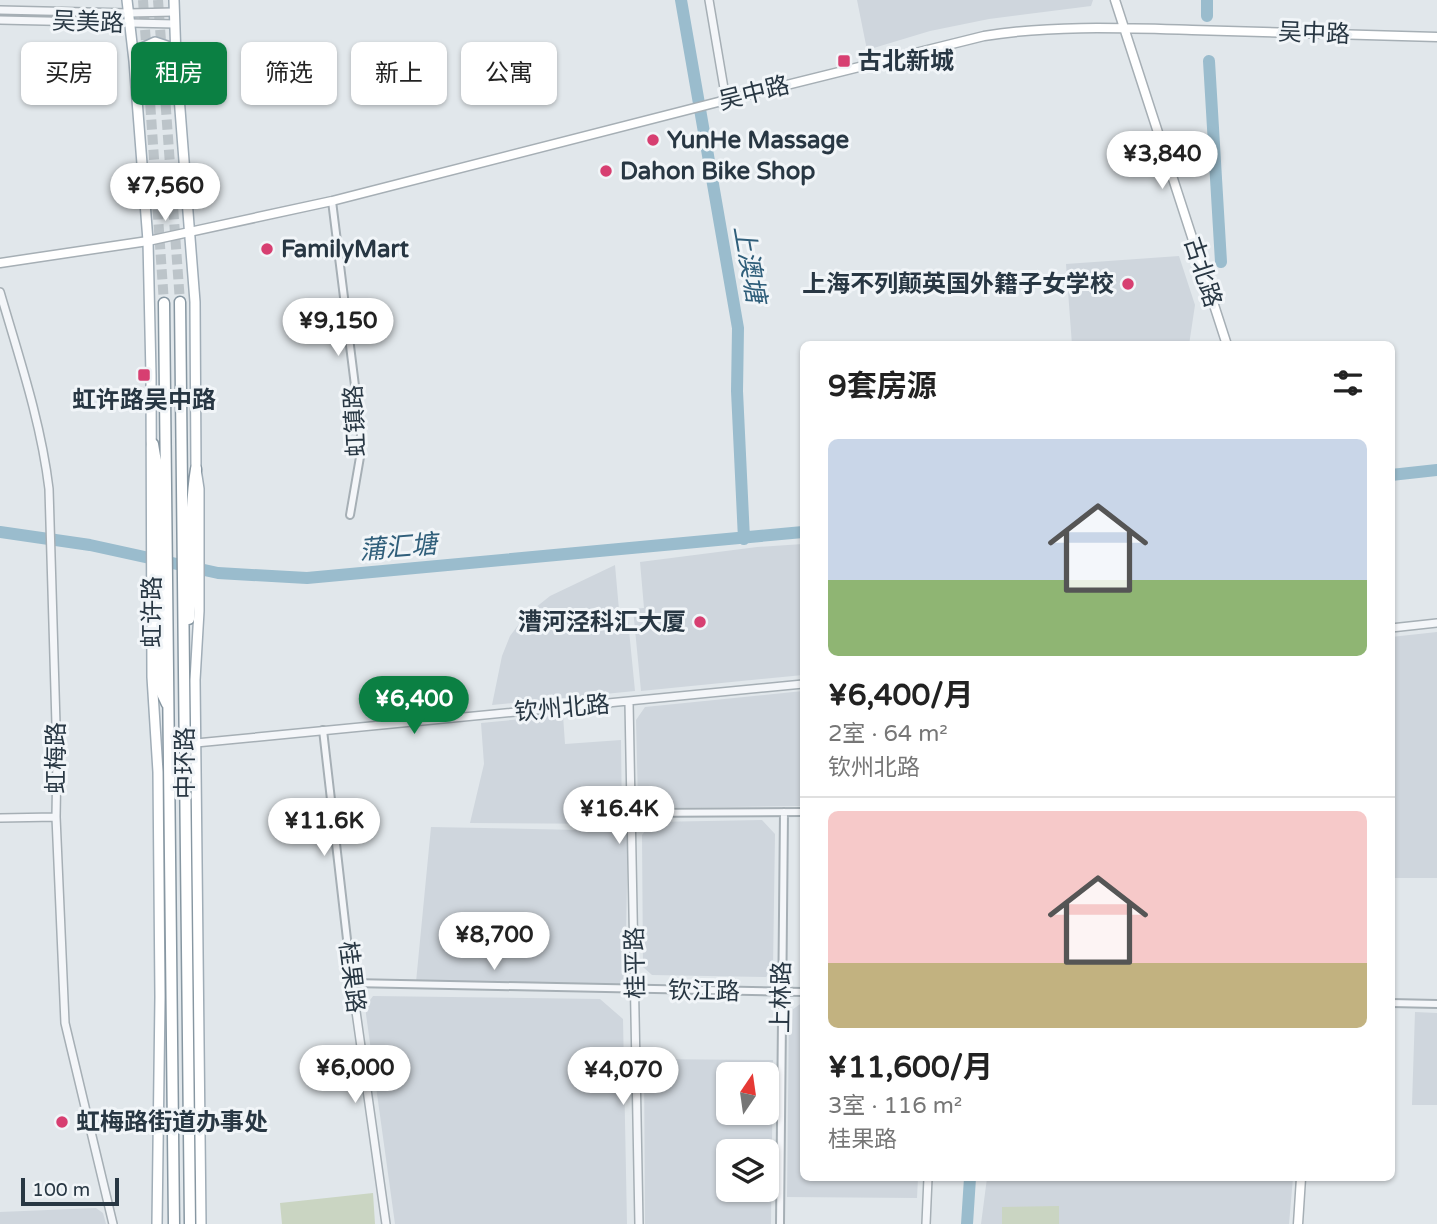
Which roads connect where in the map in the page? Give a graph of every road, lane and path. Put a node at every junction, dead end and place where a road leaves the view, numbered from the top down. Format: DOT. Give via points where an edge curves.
graph roads {
  1 [pos="127,0"];
  2 [pos="174,0"];
  3 [pos="709,0"];
  4 [pos="1115,0"];
  5 [pos="0,10"];
  6 [pos="174,12"];
  7 [pos="129,13"];
  8 [pos="0,20"];
  9 [pos="130,24"];
  10 [pos="175,24"];
  11 [pos="1125,29"];
  12 [pos="1437,37"];
  13 [pos="132,42"];
  14 [pos="176,42"];
  15 [pos="726,100"];
  16 [pos="137,105"];
  17 [pos="179,105"];
  18 [pos="332,201"];
  19 [pos="188,233"];
  20 [pos="148,241"];
  21 [pos="0,263"];
  22 [pos="0,292"];
  23 [pos="180,302"];
  24 [pos="164,303"];
  25 [pos="1226,341"];
  26 [pos="153,444"];
  27 [pos="196,469"];
  28 [pos="350,515"];
  29 [pos="159,541"];
  30 [pos="191,546"];
  31 [pos="159,582"];
  32 [pos="191,587"];
  33 [pos="1437,623"];
  34 [pos="1395,628"];
  35 [pos="800,684"];
  36 [pos="629,702"];
  37 [pos="323,730"];
  38 [pos="196,743"];
  39 [pos="784,812"];
  40 [pos="800,812"];
  41 [pos="632,813"];
  42 [pos="56,817"];
  43 [pos="0,818"];
  44 [pos="352,983"];
  45 [pos="635,989"];
  46 [pos="781,992"];
  47 [pos="800,992"];
  48 [pos="1395,1003"];
  49 [pos="1437,1004"];
  50 [pos="928,1181"];
  51 [pos="1301,1181"];
  52 [pos="113,1224"];
  53 [pos="157,1224"];
  54 [pos="174,1224"];
  55 [pos="190,1224"];
  56 [pos="201,1224"];
  57 [pos="386,1224"];
  58 [pos="639,1224"];
  59 [pos="780,1224"];
  60 [pos="926,1224"];
  61 [pos="1298,1224"];
  1 -- 7 [label="main road"];
  2 -- 6 [label="main road"];
  3 -- 15 [label="street"];
  4 -- 11 [label="main road, 古北路"];
  5 -- 7 [label="street, 吴美路"];
  6 -- 7 [label="street, 吴美路"];
  6 -- 10 [label="main road"];
  7 -- 9 [label="main road"];
  8 -- 9 [label="street, 吴美路"];
  9 -- 10 [label="street, 吴美路"];
  9 -- 13 [label="main road"];
  10 -- 14 [label="main road"];
  11 -- 12 [label="main road, 吴中路"];
  11 -- 15 [label="main road, 吴中路" via="1041,29 984,36"];
  11 -- 25 [label="main road, 古北路"];
  15 -- 18 [label="main road, 吴中路"];
  16 -- 20 [label="main road"];
  17 -- 19 [label="main road"];
  18 -- 19 [label="main road, 吴中路"];
  18 -- 28 [label="street, 虹镇路" via="360,434"];
  19 -- 20 [label="main road, 吴中路"];
  19 -- 27 [label="main road" via="195,302"];
  20 -- 21 [label="main road, 吴中路"];
  20 -- 26 [label="main road"];
  22 -- 42 [label="street, 虹梅路" via="41,441 49,489"];
  23 -- 30 [label="highway, 中环路"];
  24 -- 29 [label="highway, 中环路"];
  26 -- 29 [label="highway"];
  27 -- 30 [label="highway"];
  29 -- 31 [label="highway, 中环路"];
  29 -- 31 [label="main road, 虹许路"];
  30 -- 32 [label="highway, 中环路"];
  30 -- 32 [label="main road, 虹许路"];
  31 -- 53 [label="main road, 虹许路" via="152,677 158,772"];
  31 -- 54 [label="highway, 中环路" via="169,707"];
  32 -- 38 [label="main road, 虹许路"];
  32 -- 55 [label="highway, 中环路" via="184,665"];
  33 -- 34 [label="street"];
  35 -- 36 [label="street, 钦州北路"];
  36 -- 37 [label="street, 钦州北路"];
  36 -- 41 [label="street, 桂平路"];
  37 -- 38 [label="street, 钦州北路"];
  37 -- 44 [label="street, 桂果路"];
  38 -- 56 [label="main road, 虹许路"];
  39 -- 40 [label="street"];
  39 -- 41 [label="street"];
  39 -- 46 [label="street, 上林路"];
  41 -- 45 [label="street, 桂平路"];
  42 -- 43 [label="street"];
  42 -- 52 [label="street, 虹梅路" via="65,1023"];
  44 -- 45 [label="street, 钦江路"];
  44 -- 57 [label="street, 桂果路"];
  45 -- 46 [label="street, 钦江路"];
  45 -- 58 [label="street, 桂平路"];
  46 -- 47 [label="street, 钦江路"];
  46 -- 59 [label="street, 上林路"];
  48 -- 49 [label="street"];
  50 -- 60 [label="street"];
  51 -- 61 [label="main road"];
}
